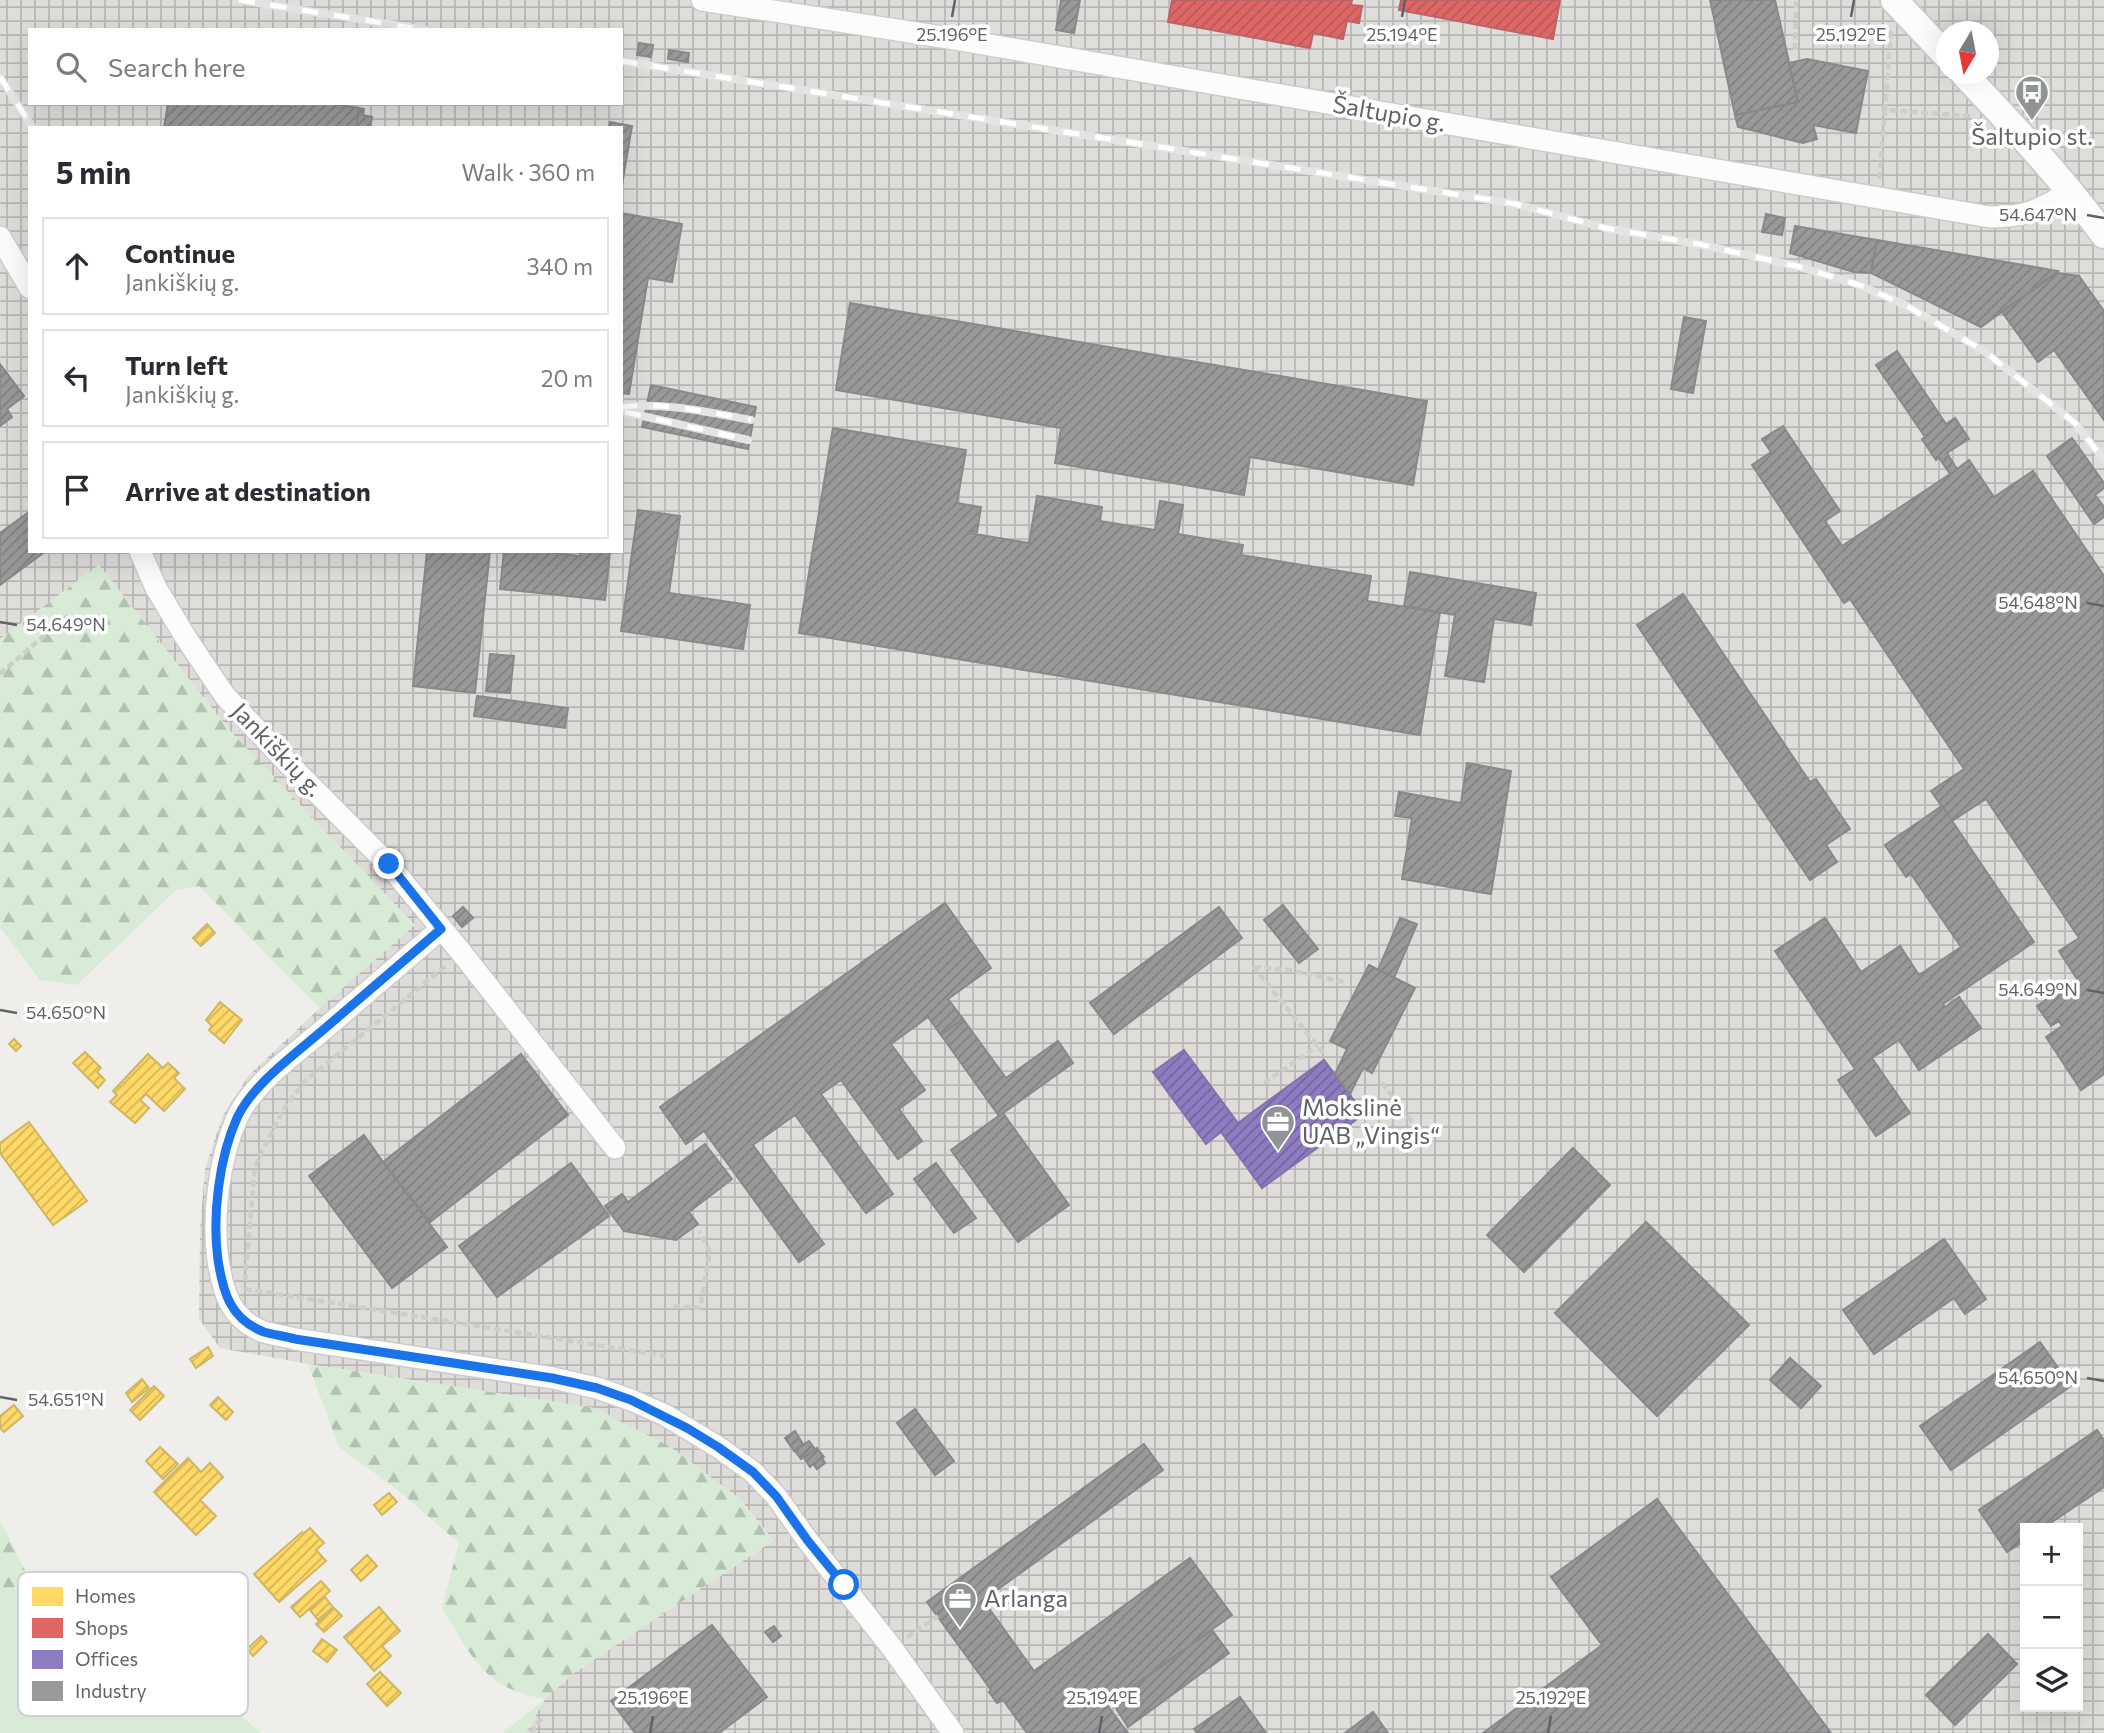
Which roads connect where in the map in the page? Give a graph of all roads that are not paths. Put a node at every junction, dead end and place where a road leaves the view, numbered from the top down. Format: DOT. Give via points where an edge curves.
graph roads {
  1 [pos="702,0"];
  2 [pos="1902,8"];
  3 [pos="1936,44"];
  4 [pos="1973,84"];
  5 [pos="2071,191"];
  6 [pos="2104,235"];
  7 [pos="0,237"];
  8 [pos="28,285"];
  9 [pos="140,553"];
  10 [pos="441,929"];
  11 [pos="615,1149"];
  12 [pos="953,1733"];
  1 -- 5 [label="street, Šaltupio g." via="949,38 1990,217 2034,212"];
  2 -- 3 [label="street"];
  4 -- 5 [label="street"];
  5 -- 6 [label="street"];
  7 -- 8 [label="street"];
  9 -- 10 [label="street, Jankiškių g." via="156,588 225,696 389,864"];
  10 -- 11 [label="street, Jankiškių g."];
  10 -- 12 [label="street" via="288,1060 257,1089 238,1116 219,1182 216,1246 222,1285 233,1308 264,1332 552,1378 620,1396 664,1415 753,1472 776,1496"];
}
